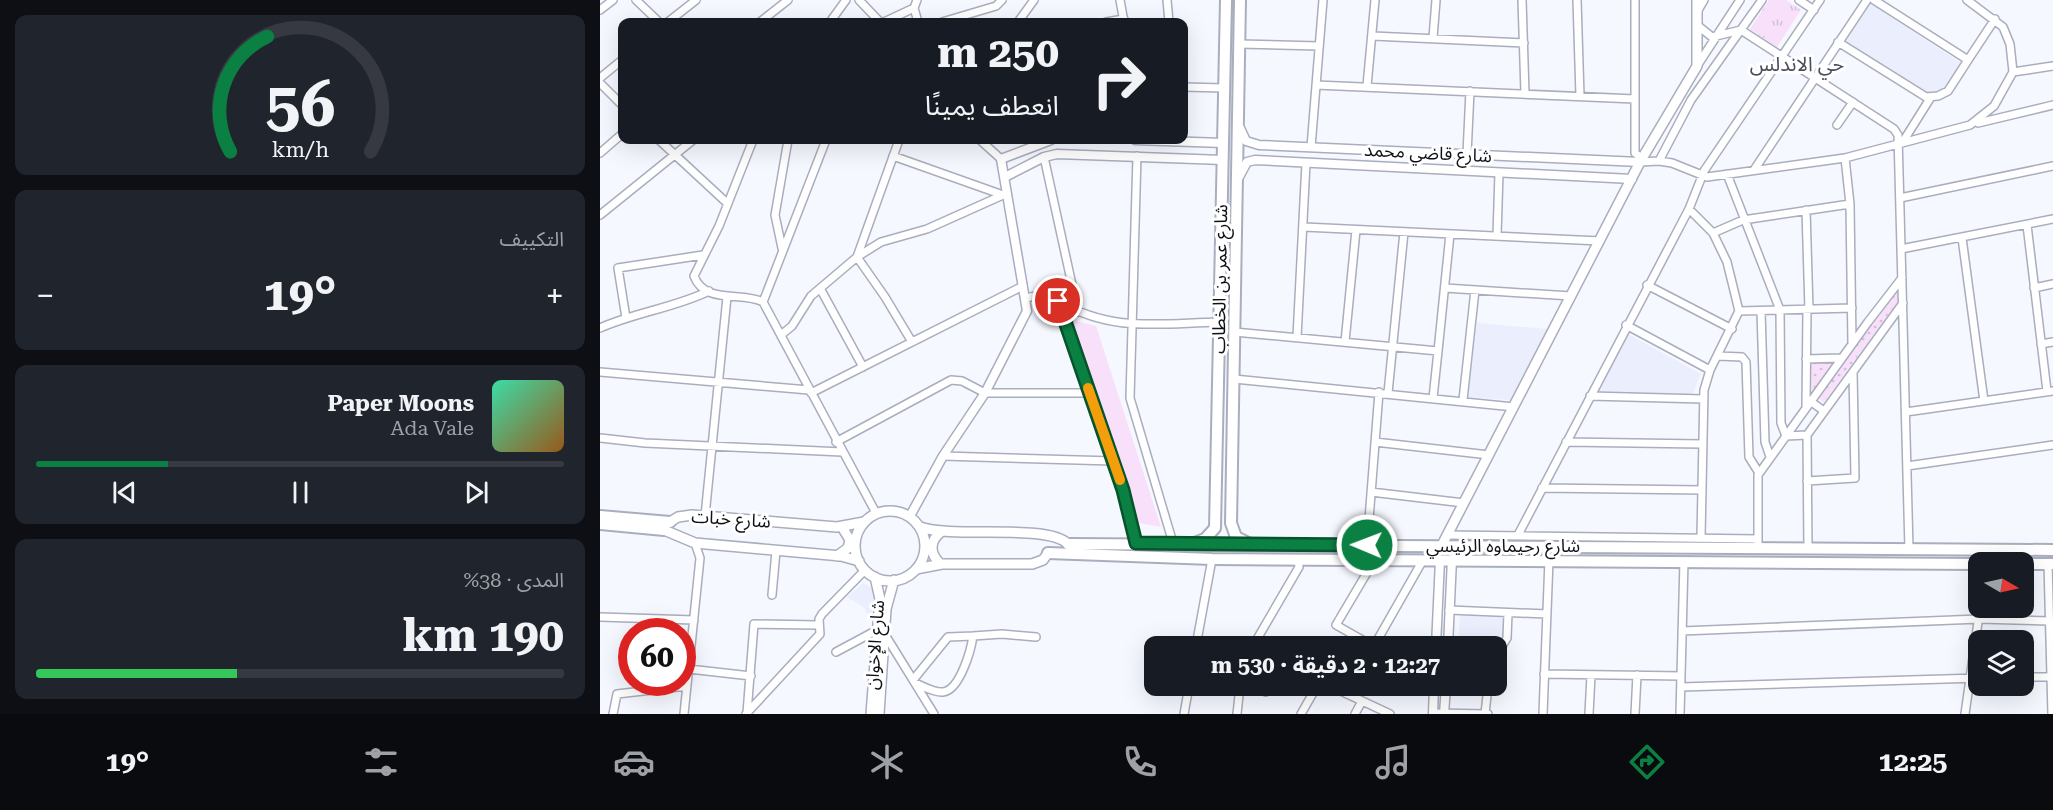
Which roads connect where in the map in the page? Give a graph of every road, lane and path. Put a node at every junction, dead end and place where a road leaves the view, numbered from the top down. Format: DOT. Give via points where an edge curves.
graph roads {
  1 [pos="613,0"];
  2 [pos="636,0"];
  3 [pos="696,0"];
  4 [pos="788,0"];
  5 [pos="846,0"];
  6 [pos="860,0"];
  7 [pos="917,0"];
  8 [pos="1002,0"];
  9 [pos="1034,0"];
  10 [pos="1120,0"];
  11 [pos="1167,0"];
  12 [pos="1226,0"];
  13 [pos="1240,0"];
  14 [pos="1323,0"];
  15 [pos="1375,0"];
  16 [pos="1436,0"];
  17 [pos="1522,0"];
  18 [pos="1577,0"];
  19 [pos="1635,0"];
  20 [pos="1696,0"];
  21 [pos="1704,0"];
  22 [pos="1740,0"];
  23 [pos="1762,0"];
  24 [pos="1799,0"];
  25 [pos="1820,0"];
  26 [pos="1867,0"];
  27 [pos="1874,0"];
  28 [pos="1966,0"];
  29 [pos="914,8"];
  30 [pos="600,10"];
  31 [pos="1815,10"];
  32 [pos="1697,12"];
  33 [pos="655,18"];
  34 [pos="673,18"];
  35 [pos="764,18"];
  36 [pos="833,18"];
  37 [pos="878,18"];
  38 [pos="891,18"];
  39 [pos="917,18"];
  40 [pos="956,18"];
  41 [pos="1021,18"];
  42 [pos="1123,18"];
  43 [pos="1168,18"];
  44 [pos="1995,19"];
  45 [pos="1697,25"];
  46 [pos="1741,30"];
  47 [pos="1373,36"];
  48 [pos="1717,36"];
  49 [pos="1433,39"];
  50 [pos="1838,42"];
  51 [pos="1524,43"];
  52 [pos="1239,44"];
  53 [pos="1319,46"];
  54 [pos="1783,56"];
  55 [pos="1968,60"];
  56 [pos="1719,61"];
  57 [pos="618,63"];
  58 [pos="1700,63"];
  59 [pos="2053,66"];
  60 [pos="2013,72"];
  61 [pos="1814,77"];
  62 [pos="600,78"];
  63 [pos="600,83"];
  64 [pos="1316,85"];
  65 [pos="1367,86"];
  66 [pos="1188,87"];
  67 [pos="1224,88"];
  68 [pos="1470,91"];
  69 [pos="1525,93"];
  70 [pos="1580,96"];
  71 [pos="1931,97"];
  72 [pos="1635,99"];
  73 [pos="618,101"];
  74 [pos="1852,102"];
  75 [pos="2053,105"];
  76 [pos="1238,114"];
  77 [pos="1970,124"];
  78 [pos="1837,125"];
  79 [pos="618,137"];
  80 [pos="1188,142"];
  81 [pos="1901,142"];
  82 [pos="1223,143"];
  83 [pos="663,144"];
  84 [pos="688,144"];
  85 [pos="751,144"];
  86 [pos="787,144"];
  87 [pos="824,144"];
  88 [pos="898,144"];
  89 [pos="984,144"];
  90 [pos="1040,144"];
  91 [pos="1311,147"];
  92 [pos="600,153"];
  93 [pos="1429,153"];
  94 [pos="674,154"];
  95 [pos="1467,154"];
  96 [pos="893,156"];
  97 [pos="1137,156"];
  98 [pos="1044,157"];
  99 [pos="1845,158"];
  100 [pos="1001,159"];
  101 [pos="1222,160"];
  102 [pos="1642,160"];
  103 [pos="1659,160"];
  104 [pos="1306,163"];
  105 [pos="2053,166"];
  106 [pos="1429,169"];
  107 [pos="1754,170"];
  108 [pos="1499,173"];
  109 [pos="1727,174"];
  110 [pos="1005,177"];
  111 [pos="1702,177"];
  112 [pos="1632,179"];
  113 [pos="1237,186"];
  114 [pos="1006,196"];
  115 [pos="1900,198"];
  116 [pos="727,202"];
  117 [pos="1850,204"];
  118 [pos="1689,209"];
  119 [pos="1806,210"];
  120 [pos="600,215"];
  121 [pos="2053,219"];
  122 [pos="1743,220"];
  123 [pos="2027,225"];
  124 [pos="1305,227"];
  125 [pos="1356,230"];
  126 [pos="1404,232"];
  127 [pos="1713,232"];
  128 [pos="1450,234"];
  129 [pos="1497,236"];
  130 [pos="1962,238"];
  131 [pos="1600,241"];
  132 [pos="782,248"];
  133 [pos="1902,249"];
  134 [pos="703,255"];
  135 [pos="857,258"];
  136 [pos="1220,273"];
  137 [pos="1235,273"];
  138 [pos="1902,278"];
  139 [pos="2053,284"];
  140 [pos="1647,285"];
  141 [pos="1023,286"];
  142 [pos="1445,288"];
  143 [pos="2034,288"];
  144 [pos="821,290"];
  145 [pos="1475,290"];
  146 [pos="709,291"];
  147 [pos="1571,296"];
  148 [pos="727,297"];
  149 [pos="1027,298"];
  150 [pos="1058,301"];
  151 [pos="763,302"];
  152 [pos="1903,303"];
  153 [pos="1852,308"];
  154 [pos="1780,310"];
  155 [pos="1808,310"];
  156 [pos="1740,311"];
  157 [pos="1761,311"];
  158 [pos="1078,312"];
  159 [pos="626,318"];
  160 [pos="1219,322"];
  161 [pos="1132,324"];
  162 [pos="1626,325"];
  163 [pos="600,328"];
  164 [pos="1732,329"];
  165 [pos="1234,333"];
  166 [pos="781,335"];
  167 [pos="1297,337"];
  168 [pos="912,342"];
  169 [pos="1345,342"];
  170 [pos="2053,342"];
  171 [pos="2042,344"];
  172 [pos="1851,345"];
  173 [pos="1392,347"];
  174 [pos="1438,351"];
  175 [pos="1718,357"];
  176 [pos="1841,358"];
  177 [pos="1806,359"];
  178 [pos="863,368"];
  179 [pos="1710,370"];
  180 [pos="600,372"];
  181 [pos="1853,372"];
  182 [pos="1234,379"];
  183 [pos="717,383"];
  184 [pos="810,391"];
  185 [pos="2050,391"];
  186 [pos="1379,392"];
  187 [pos="985,393"];
  188 [pos="1090,393"];
  189 [pos="1388,393"];
  190 [pos="1590,396"];
  191 [pos="1433,398"];
  192 [pos="1703,399"];
  193 [pos="1463,400"];
  194 [pos="1984,401"];
  195 [pos="1808,404"];
  196 [pos="1514,407"];
  197 [pos="1824,411"];
  198 [pos="1906,412"];
  199 [pos="1807,435"];
  200 [pos="1786,436"];
  201 [pos="600,438"];
  202 [pos="837,442"];
  203 [pos="1375,442"];
  204 [pos="1566,442"];
  205 [pos="1702,444"];
  206 [pos="1232,445"];
  207 [pos="2053,445"];
  208 [pos="1217,446"];
  209 [pos="712,447"];
  210 [pos="842,452"];
  211 [pos="1489,455"];
  212 [pos="943,456"];
  213 [pos="1770,457"];
  214 [pos="1113,461"];
  215 [pos="1907,466"];
  216 [pos="1760,473"];
  217 [pos="1807,481"];
  218 [pos="1542,488"];
  219 [pos="1702,490"];
  220 [pos="1371,492"];
  221 [pos="1464,503"];
  222 [pos="876,513"];
  223 [pos="600,516"];
  224 [pos="705,516"];
  225 [pos="910,516"];
  226 [pos="864,522"];
  227 [pos="600,524"];
  228 [pos="667,526"];
  229 [pos="842,527"];
  230 [pos="920,527"];
  231 [pos="1215,528"];
  232 [pos="1232,528"];
  233 [pos="941,532"];
  234 [pos="1518,535"];
  235 [pos="1701,537"];
  236 [pos="1445,540"];
  237 [pos="695,543"];
  238 [pos="1136,543"];
  239 [pos="1173,543"];
  240 [pos="1068,544"];
  241 [pos="1191,544"];
  242 [pos="1251,544"];
  243 [pos="1338,544"];
  244 [pos="1758,544"];
  245 [pos="1363,545"];
  246 [pos="1808,548"];
  247 [pos="1910,549"];
  248 [pos="2053,550"];
  249 [pos="776,551"];
  250 [pos="1048,553"];
  251 [pos="837,556"];
  252 [pos="1212,559"];
  253 [pos="1298,559"];
  254 [pos="1338,559"];
  255 [pos="1358,559"];
  256 [pos="1375,559"];
  257 [pos="1423,560"];
  258 [pos="1549,560"];
  259 [pos="859,561"];
  260 [pos="1684,561"];
  261 [pos="941,564"];
  262 [pos="1968,564"];
  263 [pos="2034,564"];
  264 [pos="2051,564"];
  265 [pos="1440,565"];
  266 [pos="1452,565"];
  267 [pos="916,569"];
  268 [pos="865,570"];
  269 [pos="875,577"];
  270 [pos="894,580"];
  271 [pos="884,593"];
  272 [pos="772,595"];
  273 [pos="1449,610"];
  274 [pos="1508,613"];
  275 [pos="1547,614"];
  276 [pos="600,617"];
  277 [pos="631,618"];
  278 [pos="694,618"];
  279 [pos="1979,619"];
  280 [pos="2049,621"];
  281 [pos="818,625"];
  282 [pos="1978,630"];
  283 [pos="1682,631"];
  284 [pos="881,632"];
  285 [pos="973,636"];
  286 [pos="1198,636"];
  287 [pos="1259,636"];
  288 [pos="1355,636"];
  289 [pos="1379,636"];
  290 [pos="1436,636"];
  291 [pos="1448,636"];
  292 [pos="1036,637"];
  293 [pos="1507,638"];
  294 [pos="836,652"];
  295 [pos="696,670"];
  296 [pos="1544,674"];
  297 [pos="1591,675"];
  298 [pos="1637,675"];
  299 [pos="751,676"];
  300 [pos="1681,676"];
  301 [pos="2034,677"];
  302 [pos="2050,677"];
  303 [pos="1968,678"];
  304 [pos="914,682"];
  305 [pos="1681,687"];
  306 [pos="618,694"];
  307 [pos="686,696"];
  308 [pos="1187,696"];
  309 [pos="1239,696"];
  310 [pos="1311,696"];
  311 [pos="1351,696"];
  312 [pos="1434,696"];
  313 [pos="1445,696"];
  314 [pos="1487,696"];
  315 [pos="1970,696"];
  316 [pos="1362,701"];
  317 [pos="747,713"];
  318 [pos="1433,713"];
  319 [pos="1444,713"];
  320 [pos="613,714"];
  321 [pos="684,714"];
  322 [pos="870,714"];
  323 [pos="879,714"];
  324 [pos="934,714"];
  325 [pos="1184,714"];
  326 [pos="1238,714"];
  327 [pos="1301,714"];
  328 [pos="1355,714"];
  329 [pos="1390,714"];
  330 [pos="1486,714"];
  331 [pos="1543,714"];
  332 [pos="1589,714"];
  333 [pos="1635,714"];
  334 [pos="1680,714"];
  335 [pos="1965,714"];
  336 [pos="2052,714"];
  1 -- 30 [label="street"];
  2 -- 33 [label="street"];
  3 -- 34 [label="street"];
  4 -- 35 [label="street"];
  5 -- 36 [label="street"];
  6 -- 37 [label="street"];
  7 -- 29 [label="street"];
  8 -- 40 [label="street" via="996,6"];
  9 -- 41 [label="street"];
  10 -- 42 [label="street"];
  11 -- 43 [label="street"];
  12 -- 67 [label="main road, شارع عمر بن الخطاب"];
  13 -- 52 [label="main road, شارع عمر بن الخطاب"];
  14 -- 53 [label="street"];
  15 -- 47 [label="street"];
  16 -- 49 [label="street"];
  17 -- 51 [label="street"];
  18 -- 70 [label="street"];
  19 -- 72 [label="street"];
  20 -- 32 [label="main road"];
  21 -- 32 [label="street"];
  22 -- 48 [label="street"];
  23 -- 46 [label="street"];
  24 -- 31 [label="street"];
  25 -- 31 [label="street"];
  26 -- 50 [label="street"];
  27 -- 55 [label="street"];
  28 -- 44 [label="street"];
  29 -- 38 [label="street"];
  29 -- 39 [label="street"];
  31 -- 54 [label="street"];
  32 -- 45 [label="main road"];
  44 -- 55 [label="street"];
  44 -- 60 [label="street" via="2007,34"];
  45 -- 48 [label="street" via="1706,34"];
  45 -- 58 [label="main road"];
  46 -- 48 [label="street"];
  46 -- 54 [label="street"];
  46 -- 56 [label="street"];
  47 -- 49 [label="street"];
  47 -- 65 [label="street"];
  48 -- 58 [label="street"];
  49 -- 51 [label="street"];
  50 -- 61 [label="street"];
  50 -- 71 [label="street" via="1915,93"];
  51 -- 69 [label="street"];
  52 -- 53 [label="street"];
  52 -- 76 [label="main road, شارع عمر بن الخطاب"];
  53 -- 64 [label="street"];
  54 -- 61 [label="street"];
  54 -- 111 [label="street"];
  55 -- 71 [label="street" via="1948,91"];
  56 -- 58 [label="street"];
  56 -- 103 [label="street" via="1691,100"];
  57 -- 62 [label="street"];
  58 -- 102 [label="main road"];
  59 -- 60 [label="street"];
  60 -- 77 [label="street" via="1994,106"];
  61 -- 74 [label="street"];
  61 -- 107 [label="street"];
  63 -- 73 [label="street"];
  64 -- 65 [label="street"];
  64 -- 91 [label="street"];
  65 -- 68 [label="street"];
  66 -- 67 [label="street"];
  67 -- 82 [label="main road, شارع عمر بن الخطاب"];
  68 -- 69 [label="street"];
  68 -- 95 [label="street"];
  69 -- 70 [label="street"];
  70 -- 72 [label="street"];
  71 -- 81 [label="street"];
  72 -- 102 [label="street" via="1635,153"];
  74 -- 78 [label="street"];
  74 -- 81 [label="street" via="1894,129"];
  75 -- 77 [label="street"];
  76 -- 91 [label="street, شارع قاضي محمد" via="1241,134 1250,143"];
  76 -- 113 [label="main road, شارع عمر بن الخطاب"];
  77 -- 81 [label="street"];
  79 -- 92 [label="street"];
  80 -- 82 [label="street"];
  81 -- 99 [label="street"];
  81 -- 115 [label="street"];
  82 -- 101 [label="main road, شارع عمر بن الخطاب"];
  83 -- 94 [label="street"];
  84 -- 94 [label="street"];
  85 -- 116 [label="street"];
  86 -- 132 [label="street" via="775,215"];
  87 -- 132 [label="street"];
  88 -- 96 [label="street"];
  89 -- 100 [label="street"];
  90 -- 100 [label="street"];
  91 -- 93 [label="street, شارع قاضي محمد"];
  93 -- 95 [label="street, شارع قاضي محمد"];
  93 -- 106 [label="street"];
  94 -- 116 [label="street"];
  94 -- 120 [label="street"];
  95 -- 102 [label="street, شارع قاضي محمد"];
  96 -- 114 [label="street"];
  96 -- 135 [label="street"];
  97 -- 98 [label="street"];
  97 -- 101 [label="street"];
  97 -- 161 [label="street"];
  98 -- 110 [label="street"];
  98 -- 158 [label="street"];
  99 -- 107 [label="street"];
  99 -- 117 [label="street"];
  100 -- 110 [label="street"];
  101 -- 136 [label="main road, شارع عمر بن الخطاب"];
  102 -- 103 [label="street"];
  102 -- 112 [label="main road"];
  103 -- 111 [label="street"];
  104 -- 106 [label="street, شارع قاضي محمد"];
  104 -- 113 [label="street, شارع قاضي محمد" via="1247,162"];
  104 -- 124 [label="street"];
  105 -- 115 [label="street"];
  106 -- 108 [label="street, شارع قاضي محمد"];
  107 -- 109 [label="street"];
  108 -- 112 [label="street, شارع قاضي محمد"];
  108 -- 129 [label="street"];
  109 -- 111 [label="street"];
  109 -- 122 [label="street"];
  110 -- 114 [label="street"];
  111 -- 118 [label="street"];
  112 -- 131 [label="main road"];
  113 -- 137 [label="main road, شارع عمر بن الخطاب"];
  114 -- 135 [label="street" via="927,229 881,242"];
  114 -- 141 [label="street"];
  115 -- 133 [label="street"];
  116 -- 134 [label="street"];
  117 -- 119 [label="street"];
  117 -- 153 [label="street"];
  118 -- 127 [label="street"];
  118 -- 140 [label="street"];
  119 -- 122 [label="street"];
  119 -- 155 [label="street"];
  121 -- 123 [label="street"];
  122 -- 127 [label="street"];
  122 -- 154 [label="street"];
  123 -- 130 [label="street"];
  123 -- 143 [label="street"];
  124 -- 125 [label="street"];
  124 -- 167 [label="street"];
  125 -- 126 [label="street"];
  125 -- 169 [label="street"];
  126 -- 128 [label="street"];
  126 -- 173 [label="street"];
  127 -- 156 [label="street" via="1727,262"];
  128 -- 129 [label="street"];
  128 -- 142 [label="street"];
  129 -- 131 [label="street"];
  130 -- 133 [label="street"];
  130 -- 194 [label="street"];
  131 -- 147 [label="main road"];
  132 -- 151 [label="street"];
  133 -- 138 [label="street"];
  134 -- 146 [label="street" via="694,276"];
  134 -- 159 [label="street" via="618,268"];
  135 -- 144 [label="street"];
  135 -- 168 [label="street"];
  136 -- 137 [label="main road"];
  136 -- 160 [label="main road, شارع عمر بن الخطاب"];
  137 -- 165 [label="main road, شارع عمر بن الخطاب"];
  138 -- 152 [label="street"];
  138 -- 172 [label="street"];
  139 -- 143 [label="street"];
  140 -- 162 [label="street"];
  140 -- 164 [label="street"];
  141 -- 149 [label="street"];
  141 -- 168 [label="street"];
  142 -- 145 [label="street"];
  142 -- 174 [label="street"];
  143 -- 171 [label="street"];
  144 -- 166 [label="street" via="811,296 792,326"];
  144 -- 178 [label="street"];
  145 -- 147 [label="street"];
  145 -- 193 [label="street"];
  146 -- 148 [label="street"];
  146 -- 159 [label="street" via="671,307"];
  147 -- 196 [label="main road"];
  148 -- 151 [label="street"];
  148 -- 183 [label="street"];
  149 -- 150 [label="street" via="1049,295"];
  149 -- 187 [label="street" via="1023,323"];
  150 -- 158 [label="street"];
  150 -- 188 [label="street"];
  151 -- 166 [label="street"];
  152 -- 181 [label="street"];
  152 -- 198 [label="street"];
  153 -- 155 [label="street"];
  153 -- 172 [label="street"];
  154 -- 155 [label="street"];
  154 -- 157 [label="street"];
  154 -- 200 [label="street" via="1780,423"];
  155 -- 177 [label="street"];
  156 -- 157 [label="street"];
  156 -- 164 [label="street"];
  157 -- 213 [label="street" via="1765,442"];
  158 -- 161 [label="street" via="1102,321"];
  159 -- 163 [label="street"];
  160 -- 161 [label="street"];
  160 -- 208 [label="main road, شارع عمر بن الخطاب"];
  161 -- 239 [label="street" via="1130,398"];
  162 -- 179 [label="street"];
  162 -- 190 [label="street"];
  164 -- 175 [label="street"];
  165 -- 167 [label="street"];
  165 -- 182 [label="main road, شارع عمر بن الخطاب"];
  166 -- 184 [label="street"];
  167 -- 169 [label="street"];
  168 -- 178 [label="street"];
  169 -- 173 [label="street"];
  170 -- 171 [label="street"];
  171 -- 185 [label="street"];
  172 -- 176 [label="street"];
  173 -- 174 [label="street"];
  173 -- 189 [label="street"];
  174 -- 191 [label="street"];
  175 -- 179 [label="street"];
  175 -- 216 [label="street" via="1742,357 1746,362 1749,457"];
  176 -- 177 [label="street"];
  176 -- 195 [label="street"];
  177 -- 195 [label="street"];
  178 -- 184 [label="street"];
  179 -- 192 [label="street"];
  180 -- 183 [label="street"];
  181 -- 197 [label="street"];
  181 -- 217 [label="street" via="1855,478"];
  182 -- 186 [label="street"];
  182 -- 206 [label="main road, شارع عمر بن الخطاب"];
  183 -- 184 [label="street"];
  183 -- 209 [label="street"];
  184 -- 202 [label="street"];
  185 -- 194 [label="street"];
  186 -- 189 [label="street"];
  186 -- 203 [label="street"];
  187 -- 188 [label="street"];
  187 -- 202 [label="street" via="951,380"];
  187 -- 212 [label="street"];
  188 -- 214 [label="street"];
  189 -- 191 [label="street"];
  190 -- 192 [label="street"];
  190 -- 204 [label="street"];
  191 -- 193 [label="street"];
  192 -- 205 [label="street"];
  193 -- 196 [label="street"];
  194 -- 198 [label="street"];
  195 -- 197 [label="street"];
  195 -- 200 [label="street"];
  196 -- 211 [label="main road"];
  197 -- 199 [label="street"];
  198 -- 215 [label="street"];
  199 -- 200 [label="street"];
  199 -- 217 [label="street"];
  200 -- 213 [label="street"];
  201 -- 209 [label="street"];
  202 -- 210 [label="street"];
  203 -- 211 [label="street"];
  203 -- 220 [label="street"];
  204 -- 205 [label="street"];
  204 -- 218 [label="street"];
  205 -- 219 [label="street"];
  206 -- 208 [label="main road"];
  206 -- 232 [label="main road, شارع عمر بن الخطاب"];
  207 -- 215 [label="street"];
  208 -- 231 [label="main road, شارع عمر بن الخطاب"];
  209 -- 210 [label="street"];
  209 -- 224 [label="street"];
  210 -- 222 [label="street"];
  211 -- 221 [label="main road"];
  212 -- 214 [label="street"];
  212 -- 225 [label="street"];
  213 -- 216 [label="street"];
  214 -- 238 [label="street"];
  215 -- 247 [label="street"];
  216 -- 244 [label="street"];
  217 -- 246 [label="street"];
  218 -- 219 [label="street"];
  218 -- 234 [label="street"];
  219 -- 235 [label="street"];
  220 -- 221 [label="street"];
  220 -- 245 [label="street"];
  221 -- 236 [label="main road"];
  222 -- 225 [label="main road" via="890,510"];
  222 -- 226 [label="main road"];
  223 -- 228 [label="main road, شارع خبات"];
  224 -- 228 [label="main road, شارع خبات" via="682,516"];
  224 -- 229 [label="main road, شارع خبات"];
  225 -- 230 [label="main road"];
  226 -- 229 [label="main road, شارع خبات"];
  226 -- 259 [label="main road" via="856,539"];
  227 -- 228 [label="main road, شارع خبات"];
  228 -- 237 [label="main road, شارع خبات"];
  229 -- 251 [label="main road" via="850,540 848,548"];
  230 -- 233 [label="main road, شارع رحيماوه الرئيسي"];
  230 -- 267 [label="main road" via="924,553"];
  231 -- 232 [label="main road" via="1220,535"];
  231 -- 241 [label="main road" via="1205,539"];
  232 -- 242 [label="main road" via="1239,540"];
  233 -- 240 [label="main road, شارع رحيماوه الرئيسي" via="1053,535"];
  233 -- 261 [label="main road" via="932,548"];
  234 -- 235 [label="street"];
  234 -- 236 [label="street"];
  235 -- 244 [label="street"];
  236 -- 244 [label="main road, شارع رحيماوه الرئيسي"];
  236 -- 245 [label="main road, شارع رحيماوه الرئيسي"];
  237 -- 249 [label="main road, شارع خبات"];
  237 -- 278 [label="street" via="700,558"];
  238 -- 239 [label="main road, شارع رحيماوه الرئيسي"];
  238 -- 240 [label="main road, شارع رحيماوه الرئيسي"];
  239 -- 241 [label="main road, شارع رحيماوه الرئيسي"];
  241 -- 242 [label="main road, شارع رحيماوه الرئيسي"];
  242 -- 243 [label="main road, شارع رحيماوه الرئيسي"];
  243 -- 245 [label="main road, شارع رحيماوه الرئيسي"];
  243 -- 254 [label="main road" via="1345,549"];
  244 -- 246 [label="main road, شارع رحيماوه الرئيسي"];
  245 -- 255 [label="main road" via="1351,551"];
  246 -- 247 [label="main road, شارع رحيماوه الرئيسي"];
  247 -- 248 [label="main road, شارع رحيماوه الرئيسي"];
  249 -- 251 [label="main road, شارع خبات"];
  249 -- 272 [label="street"];
  250 -- 252 [label="main road, شارع رحيماوه الرئيسي"];
  250 -- 261 [label="main road, شارع رحيماوه الرئيسي" via="1032,564"];
  251 -- 259 [label="main road, شارع خبات"];
  252 -- 253 [label="main road, شارع رحيماوه الرئيسي"];
  252 -- 286 [label="street"];
  253 -- 254 [label="main road, شارع رحيماوه الرئيسي"];
  253 -- 287 [label="street" via="1299,567"];
  254 -- 255 [label="main road, شارع رحيماوه الرئيسي"];
  255 -- 256 [label="main road, شارع رحيماوه الرئيسي"];
  256 -- 257 [label="main road, شارع رحيماوه الرئيسي"];
  256 -- 288 [label="street" via="1336,625"];
  257 -- 265 [label="main road, شارع رحيماوه الرئيسي"];
  257 -- 289 [label="street"];
  258 -- 260 [label="main road, شارع رحيماوه الرئيسي"];
  258 -- 266 [label="main road, شارع رحيماوه الرئيسي"];
  258 -- 275 [label="street"];
  259 -- 268 [label="main road"];
  260 -- 262 [label="main road, شارع رحيماوه الرئيسي"];
  260 -- 283 [label="street"];
  261 -- 267 [label="main road, شارع رحيماوه الرئيسي"];
  263 -- 264 [label="main road"];
  264 -- 280 [label="street"];
  265 -- 266 [label="main road, شارع رحيماوه الرئيسي"];
  265 -- 290 [label="street"];
  266 -- 273 [label="street"];
  267 -- 270 [label="main road"];
  268 -- 269 [label="main road"];
  268 -- 281 [label="street" via="822,614"];
  269 -- 270 [label="main road"];
  269 -- 271 [label="main road, شارع الإخوان"];
  270 -- 271 [label="main road"];
  271 -- 284 [label="main road, شارع الإخوان"];
  273 -- 274 [label="street"];
  273 -- 291 [label="street"];
  274 -- 275 [label="street"];
  274 -- 293 [label="street"];
  275 -- 296 [label="street"];
  276 -- 277 [label="street"];
  279 -- 280 [label="street"];
  279 -- 282 [label="street"];
  279 -- 283 [label="street"];
  280 -- 302 [label="street"];
  281 -- 299 [label="street" via="754,624"];
  281 -- 317 [label="street" via="820,634"];
  283 -- 300 [label="street"];
  284 -- 294 [label="street"];
  284 -- 304 [label="street"];
  284 -- 322 [label="main road, شارع الإخوان"];
  284 -- 323 [label="main road"];
  285 -- 292 [label="street"];
  285 -- 304 [label="street" via="948,637"];
  285 -- 304 [label="street" via="971,656 951,688 936,691"];
  295 -- 299 [label="street"];
  296 -- 297 [label="street"];
  296 -- 331 [label="street"];
  297 -- 298 [label="street"];
  297 -- 332 [label="street"];
  298 -- 300 [label="street"];
  298 -- 333 [label="street"];
  299 -- 317 [label="street"];
  300 -- 305 [label="street"];
  301 -- 302 [label="street"];
  302 -- 336 [label="street"];
  303 -- 305 [label="street"];
  304 -- 324 [label="street"];
  305 -- 334 [label="street"];
  306 -- 320 [label="street"];
  307 -- 321 [label="street"];
  308 -- 325 [label="street"];
  309 -- 326 [label="street"];
  310 -- 327 [label="street"];
  311 -- 316 [label="street"];
  312 -- 318 [label="street"];
  313 -- 319 [label="street"];
  314 -- 330 [label="street"];
  315 -- 335 [label="street"];
  316 -- 328 [label="street"];
  316 -- 329 [label="street"];
  318 -- 319 [label="street"];
  319 -- 330 [label="street"];
}
